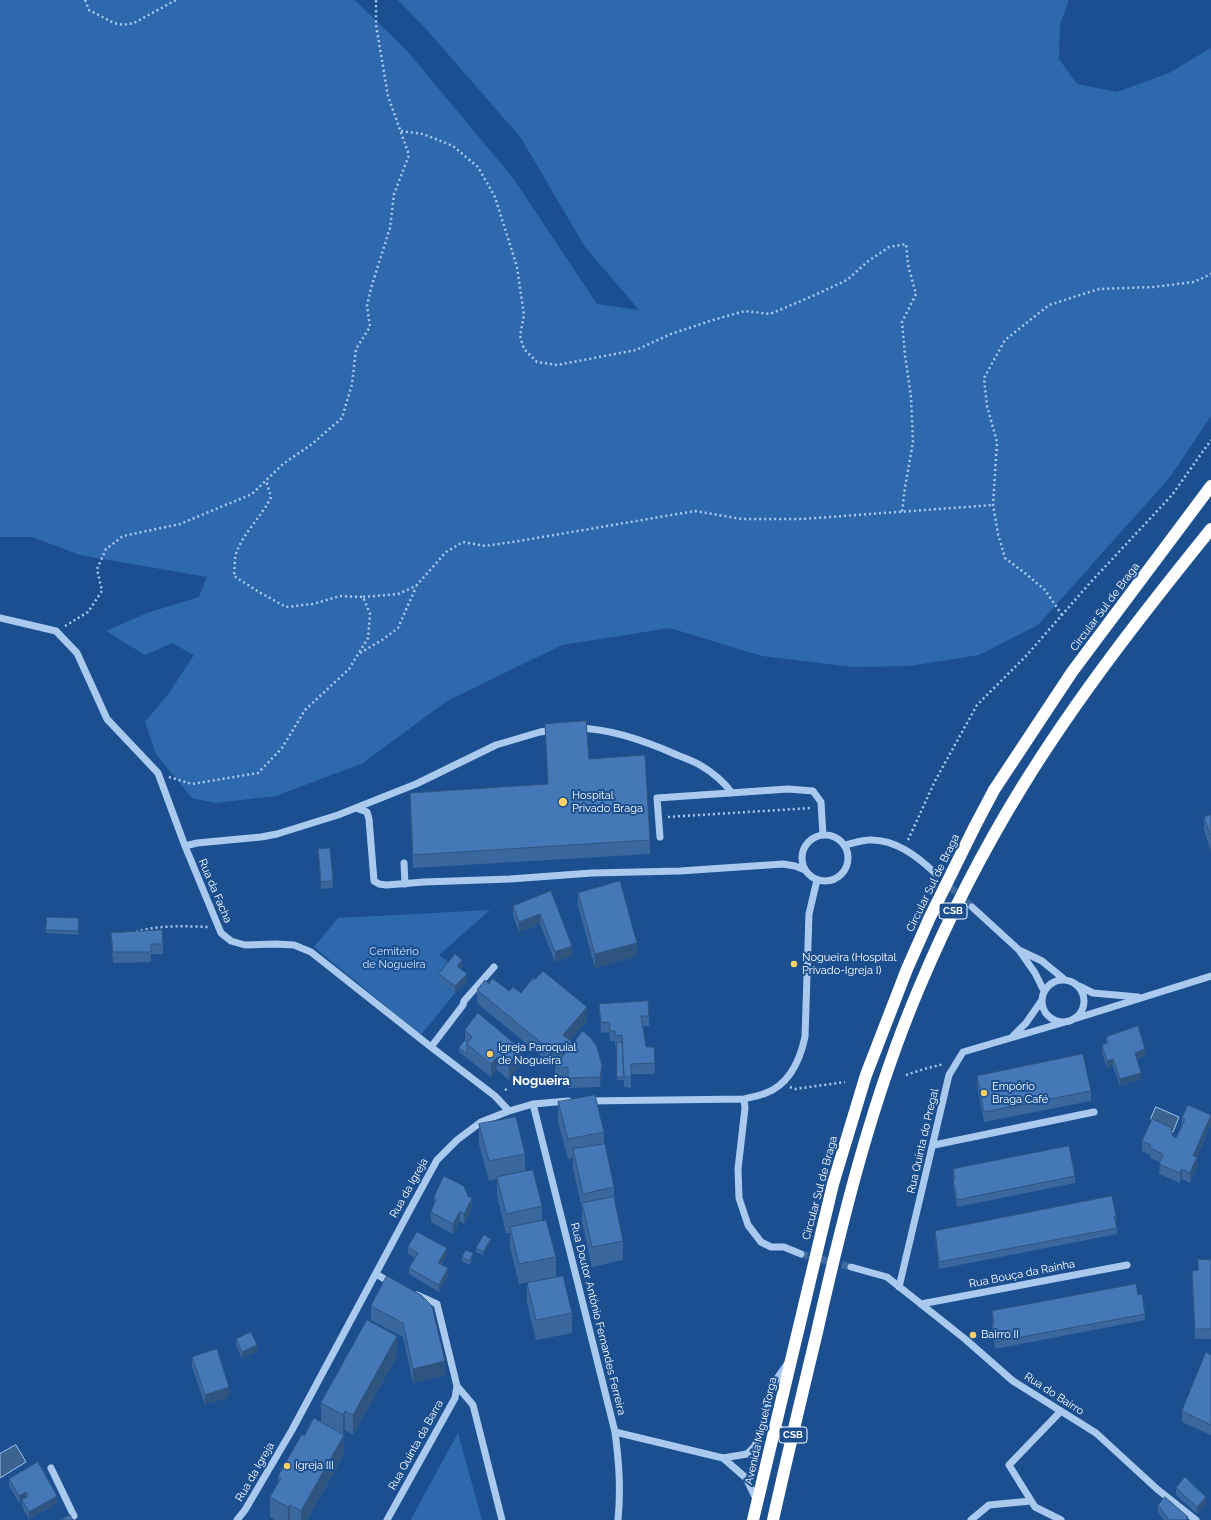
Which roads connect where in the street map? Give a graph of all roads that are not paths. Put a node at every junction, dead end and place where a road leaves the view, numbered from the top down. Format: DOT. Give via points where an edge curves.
graph roads {
  1 [pos="1211,486"];
  2 [pos="1211,529"];
  3 [pos="0,618"];
  4 [pos="732,793"];
  5 [pos="356,808"];
  6 [pos="823,835"];
  7 [pos="660,837"];
  8 [pos="844,845"];
  9 [pos="185,846"];
  10 [pos="404,863"];
  11 [pos="805,870"];
  12 [pos="935,872"];
  13 [pos="817,880"];
  14 [pos="405,884"];
  15 [pos="972,907"];
  16 [pos="1019,950"];
  17 [pos="494,967"];
  18 [pos="1211,976"];
  19 [pos="1065,980"];
  20 [pos="1079,986"];
  21 [pos="1044,991"];
  22 [pos="1140,998"];
  23 [pos="1042,1000"];
  24 [pos="1074,1019"];
  25 [pos="1065,1022"];
  26 [pos="1011,1038"];
  27 [pos="431,1047"];
  28 [pos="744,1099"];
  29 [pos="534,1104"];
  30 [pos="508,1111"];
  31 [pos="1094,1112"];
  32 [pos="934,1145"];
  33 [pos="802,1254"];
  34 [pos="1127,1265"];
  35 [pos="851,1267"];
  36 [pos="376,1274"];
  37 [pos="899,1287"];
  38 [pos="401,1288"];
  39 [pos="408,1291"];
  40 [pos="921,1304"];
  41 [pos="792,1352"];
  42 [pos="457,1386"];
  43 [pos="1060,1412"];
  44 [pos="615,1432"];
  45 [pos="723,1458"];
  46 [pos="51,1468"];
  47 [pos="1031,1501"];
  48 [pos="758,1503"];
  49 [pos="72,1518"];
  50 [pos="237,1520"];
  51 [pos="387,1520"];
  52 [pos="502,1520"];
  53 [pos="618,1520"];
  54 [pos="753,1520"];
  55 [pos="773,1520"];
  56 [pos="970,1520"];
  57 [pos="1060,1520"];
  58 [pos="1196,1520"];
  1 -- 41 [label="highway, Circular Sul de Braga / CSB" via="1072,672 1003,776 930,917 866,1075 833,1184"];
  2 -- 55 [label="highway, CSB" via="1139,619 1055,736 997,829 952,914 918,990 878,1097 847,1206"];
  3 -- 9 [label="street, Rua da Facha" via="56,632 77,653 107,719 158,773"];
  4 -- 5 [label="street" via="725,784 700,765 655,745 596,728 566,728 540,732 496,745 416,784"];
  4 -- 6 [label="street" via="813,791 821,802"];
  4 -- 7 [label="street" via="657,798"];
  5 -- 9 [label="street" via="277,834"];
  5 -- 14 [label="street" via="367,812 370,819 374,881 382,885"];
  6 -- 8 [label="street" via="831,836"];
  6 -- 11 [label="street" via="809,841 804,847 802,862"];
  8 -- 12 [label="street" via="869,840 893,843 920,859"];
  8 -- 13 [label="street" via="848,859 843,872 832,880"];
  9 -- 27 [label="street, Rua da Facha" via="219,928 231,941 245,944 294,945 311,952"];
  10 -- 14 [label="street"];
  11 -- 13 [label="street"];
  11 -- 14 [label="street" via="783,864"];
  13 -- 28 [label="street, Rua da Igreja" via="809,914 805,1037 801,1054 792,1072 782,1084 766,1093"];
  15 -- 16 [label="street"];
  16 -- 19 [label="street" via="1042,962"];
  16 -- 21 [label="street"];
  17 -- 27 [label="street" via="464,1001"];
  18 -- 22 [label="street"];
  19 -- 20 [label="street"];
  19 -- 21 [label="street" via="1056,980"];
  20 -- 22 [label="street" via="1093,993"];
  20 -- 24 [label="street" via="1083,993 1083,1007"];
  21 -- 23 [label="street"];
  22 -- 24 [label="street"];
  23 -- 25 [label="street" via="1043,1009 1048,1016 1056,1021"];
  23 -- 26 [label="street, Rua Quinta do Pregal" via="1026,1023"];
  24 -- 25 [label="street"];
  25 -- 26 [label="street, Rua Quinta do Pregal"];
  26 -- 32 [label="street, Rua Quinta do Pregal" via="963,1052 949,1075"];
  27 -- 30 [label="street, Rua da Facha" via="495,1096"];
  28 -- 29 [label="street, Rua da Igreja"];
  28 -- 33 [label="street" via="738,1168 739,1198 748,1225 761,1242"];
  29 -- 30 [label="street, Rua da Igreja"];
  29 -- 44 [label="street, Rua Doutor António Fernandes Ferreira"];
  30 -- 36 [label="street, Rua da Igreja" via="481,1122 457,1140 437,1160"];
  31 -- 32 [label="street"];
  32 -- 37 [label="street, Rua Quinta do Pregal"];
  34 -- 40 [label="street, Rua Bouça da Rainha"];
  35 -- 37 [label="street, Rua do Bairro" via="886,1277"];
  36 -- 38 [label="street"];
  36 -- 50 [label="street, Rua da Igreja" via="269,1472"];
  37 -- 40 [label="street, Rua do Bairro"];
  39 -- 42 [label="street" via="437,1304"];
  40 -- 43 [label="street, Rua do Bairro" via="1013,1381"];
  41 -- 45 [label="street, Rua Doutor António Fernandes Ferreira" via="774,1383 754,1447 746,1454"];
  41 -- 48 [label="highway, Avenida Miguel Torga / CSB"];
  42 -- 51 [label="street, Rua Quinta da Barra" via="455,1398"];
  42 -- 52 [label="street" via="473,1405"];
  43 -- 47 [label="street" via="1009,1465"];
  43 -- 58 [label="street, Rua do Bairro" via="1096,1433 1157,1490"];
  44 -- 45 [label="street, Rua Doutor António Fernandes Ferreira"];
  44 -- 53 [label="street" via="620,1467"];
  45 -- 48 [label="street, Rua Doutor António Fernandes Ferreira" via="746,1478"];
  46 -- 49 [label="street"];
  47 -- 56 [label="street" via="989,1506"];
  47 -- 57 [label="street" via="1035,1507"];
  48 -- 54 [label="highway, Avenida Miguel Torga / CSB"];
}
